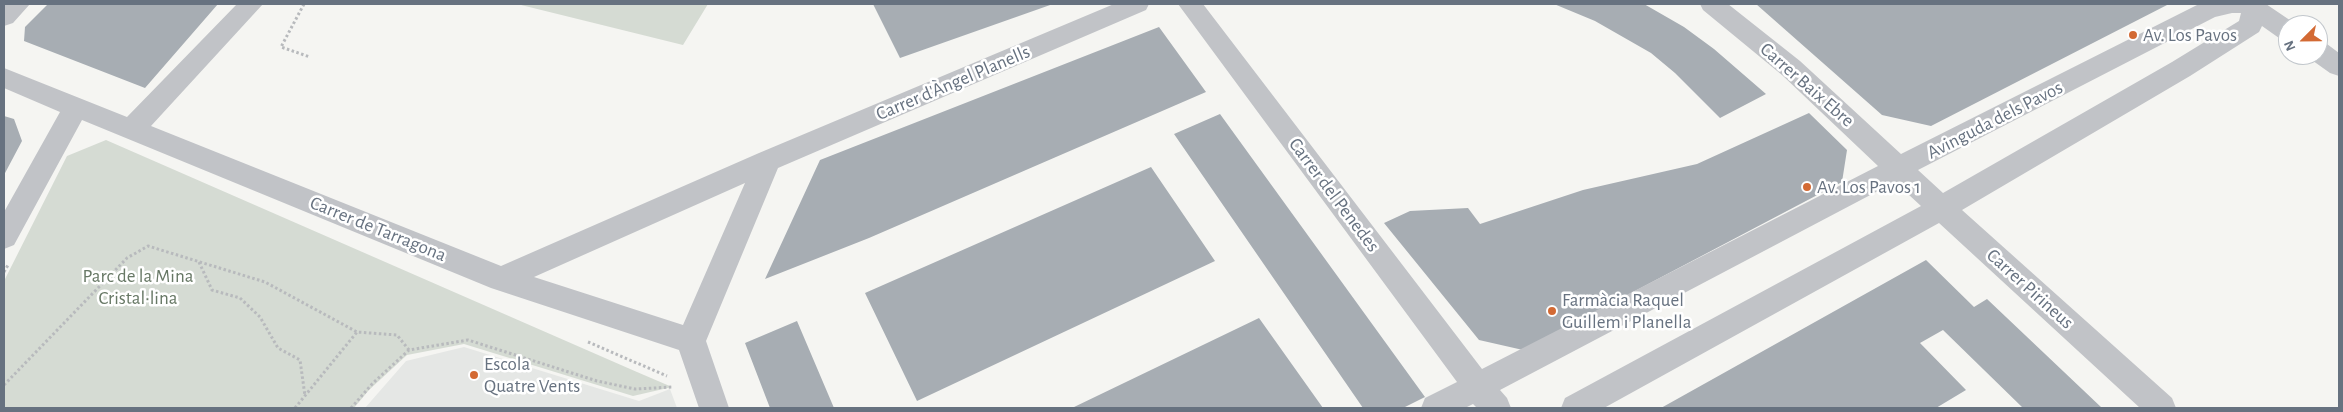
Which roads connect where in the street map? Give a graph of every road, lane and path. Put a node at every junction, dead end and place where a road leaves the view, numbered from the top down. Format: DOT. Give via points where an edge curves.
graph roads {
  1 [pos="18,4"];
  2 [pos="251,4"];
  3 [pos="304,4"];
  4 [pos="1137,4"];
  5 [pos="1190,4"];
  6 [pos="1712,4"];
  7 [pos="2251,5"];
  8 [pos="4,17"];
  9 [pos="2278,23"];
  10 [pos="310,57"];
  11 [pos="2328,58"];
  12 [pos="2339,66"];
  13 [pos="4,78"];
  14 [pos="76,107"];
  15 [pos="132,129"];
  16 [pos="768,161"];
  17 [pos="1900,168"];
  18 [pos="1941,208"];
  19 [pos="7,249"];
  20 [pos="199,261"];
  21 [pos="4,272"];
  22 [pos="501,279"];
  23 [pos="357,332"];
  24 [pos="582,340"];
  25 [pos="691,341"];
  26 [pos="409,350"];
  27 [pos="4,385"];
  28 [pos="305,396"];
  29 [pos="1487,397"];
  30 [pos="295,408"];
  31 [pos="350,408"];
  32 [pos="714,408"];
  33 [pos="1436,408"];
  34 [pos="1576,408"];
  35 [pos="2161,408"];
  1 -- 8 [label="street"];
  2 -- 15 [label="street"];
  3 -- 10 [label="path" via="280,47"];
  4 -- 16 [label="street, Carrer d'Àngel Planells"];
  5 -- 29 [label="street, Carrer del Penedes"];
  6 -- 17 [label="street, Carrer Baix Ebre" via="1791,68"];
  7 -- 9 [label="street"];
  7 -- 17 [label="street, Avinguda dels Pavos" via="2232,4 2208,10"];
  7 -- 18 [label="street" via="2250,26"];
  11 -- 12 [label="street"];
  13 -- 14 [label="street, Carrer de Tarragona"];
  14 -- 15 [label="street, Carrer de Tarragona"];
  14 -- 19 [label="street"];
  15 -- 22 [label="street, Carrer de Tarragona"];
  16 -- 22 [label="street, Carrer d'Àngel Planells"];
  16 -- 25 [label="street"];
  17 -- 18 [label="street, Carrer Pirineus"];
  17 -- 29 [label="street, Avinguda dels Pavos"];
  18 -- 34 [label="street"];
  18 -- 35 [label="street, Carrer Pirineus"];
  19 -- 21 [label="path"];
  20 -- 23 [label="path" via="265,282"];
  20 -- 27 [label="path" via="148,246 127,258"];
  20 -- 28 [label="path" via="212,290 240,298 260,316 278,348 300,360"];
  22 -- 25 [label="street, Carrer de Tarragona"];
  23 -- 26 [label="path" via="397,335"];
  23 -- 28 [label="path"];
  24 -- 26 [label="path" via="673,378 676,386 635,389 597,381 468,340"];
  25 -- 32 [label="street"];
  26 -- 31 [label="path"];
  28 -- 30 [label="path"];
  29 -- 33 [label="street, Avinguda dels Pavos"];
}
